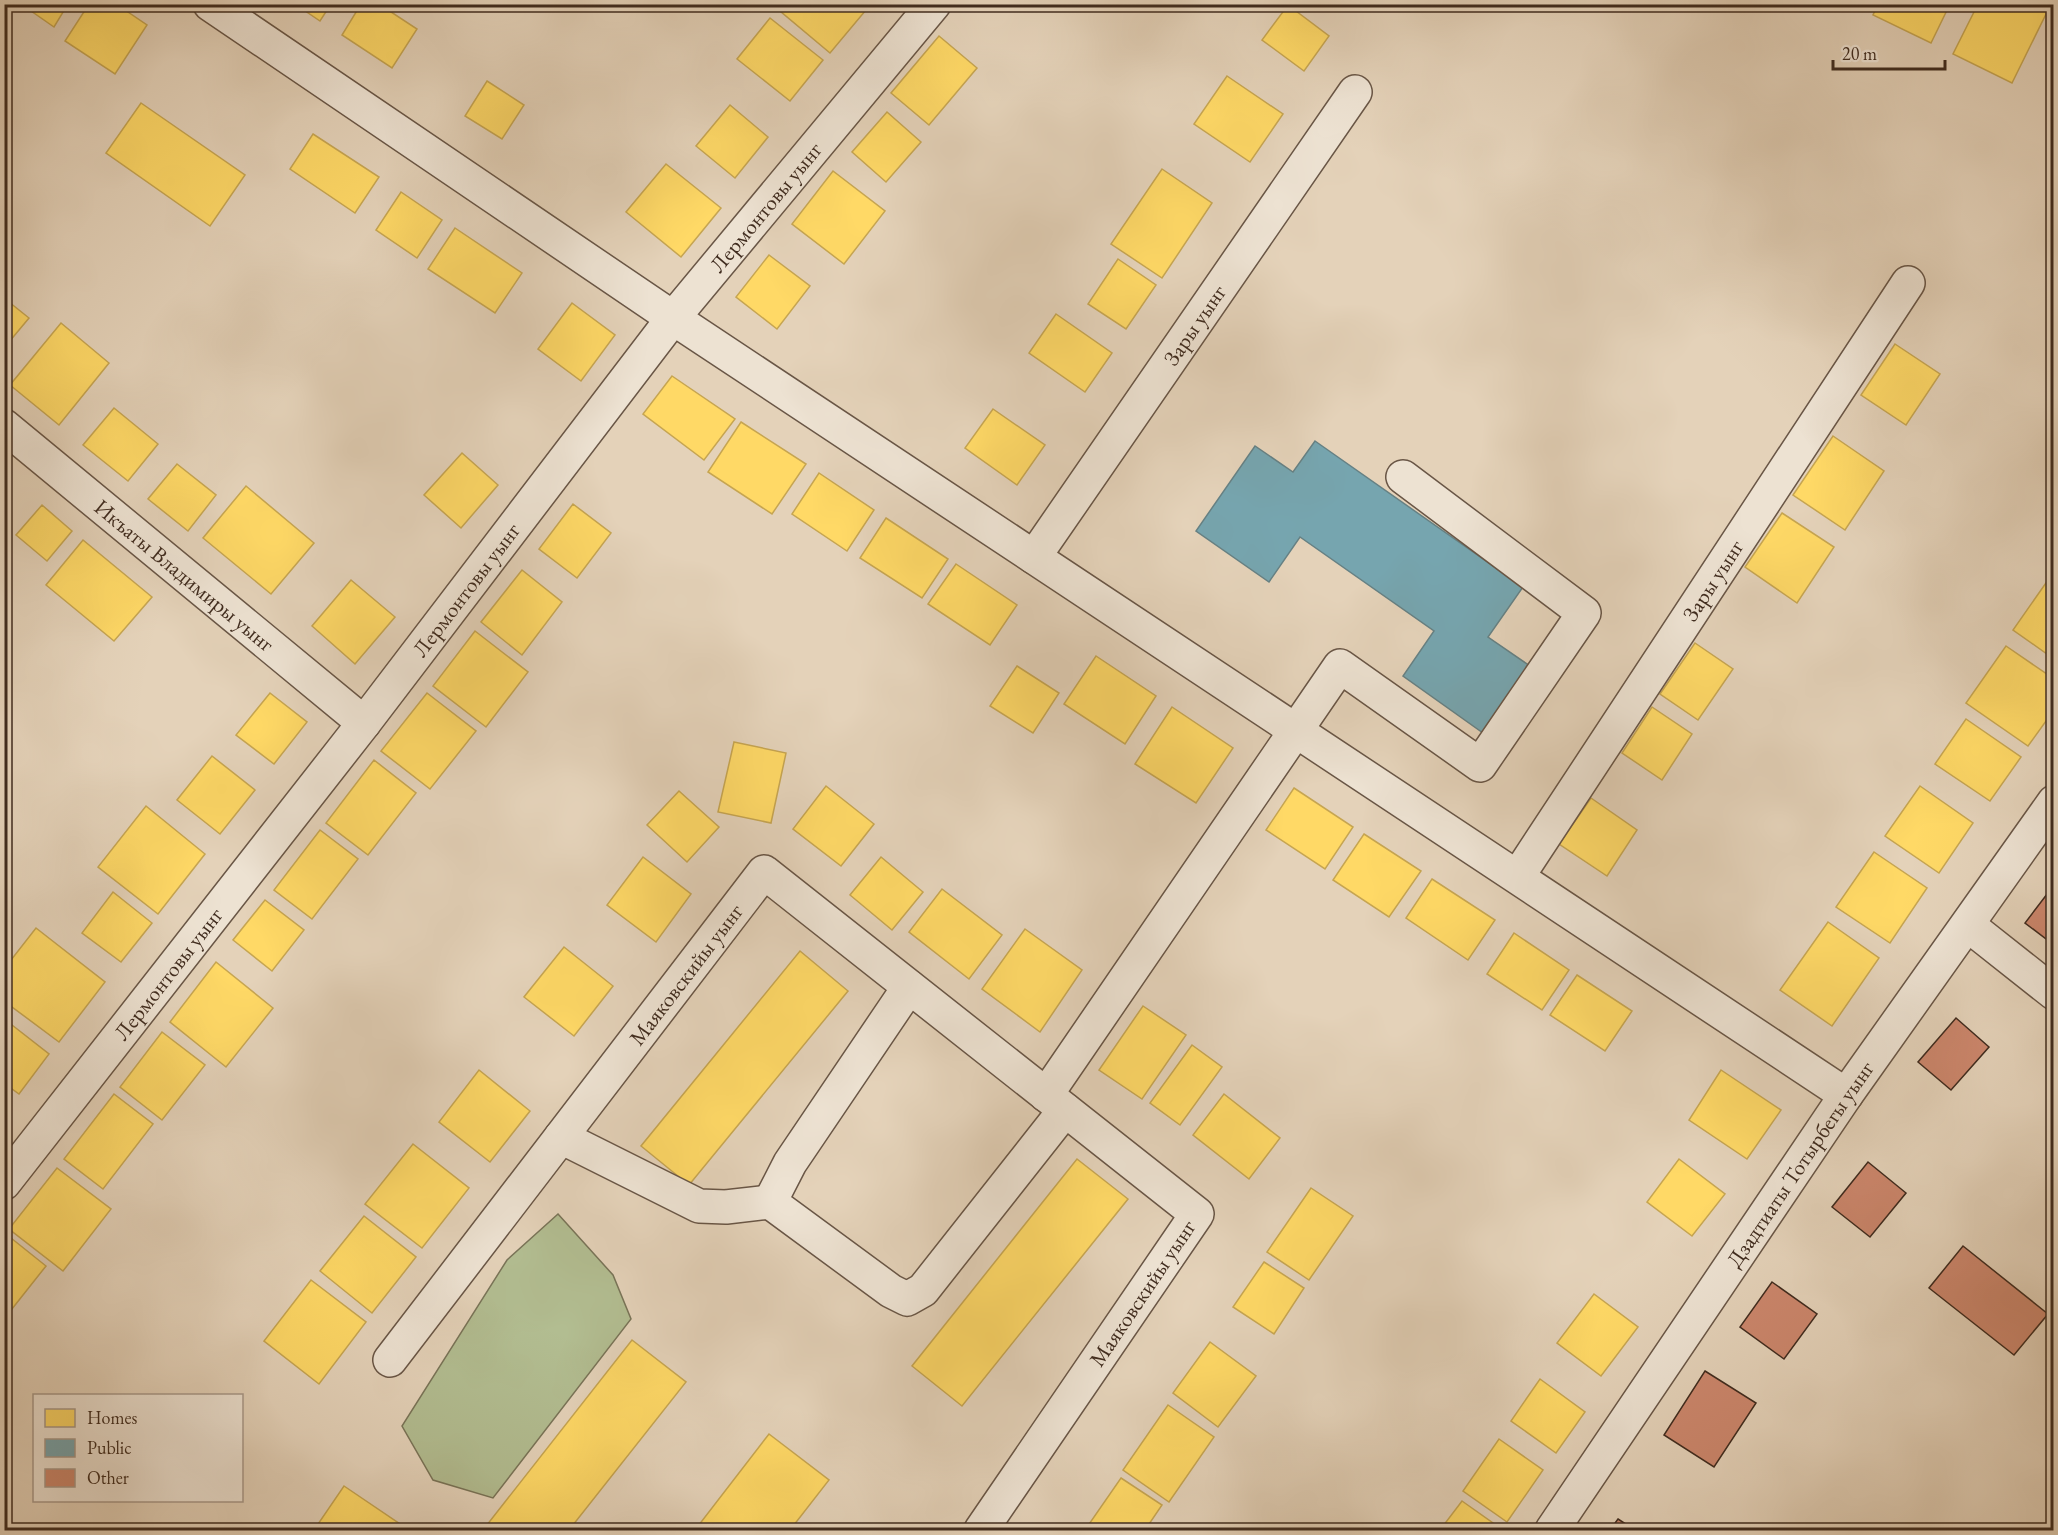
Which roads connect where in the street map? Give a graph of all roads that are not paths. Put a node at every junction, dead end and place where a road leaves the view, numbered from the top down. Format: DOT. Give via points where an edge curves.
graph roads {
  1 [pos="210,4"];
  2 [pos="934,4"];
  3 [pos="1355,92"];
  4 [pos="1908,283"];
  5 [pos="673,318"];
  6 [pos="4,426"];
  7 [pos="1403,477"];
  8 [pos="1034,557"];
  9 [pos="364,723"];
  10 [pos="1297,730"];
  11 [pos="2054,802"];
  12 [pos="1518,876"];
  13 [pos="1968,925"];
  14 [pos="909,987"];
  15 [pos="2054,993"];
  16 [pos="1846,1095"];
  17 [pos="1055,1103"];
  18 [pos="561,1137"];
  19 [pos="4,1183"];
  20 [pos="770,1202"];
  21 [pos="390,1360"];
  22 [pos="981,1530"];
  23 [pos="1552,1530"];
  1 -- 5 [label="street"];
  2 -- 5 [label="street, Лермонтовы уынг"];
  3 -- 8 [label="street, Зары уынг"];
  4 -- 12 [label="street, Зары уынг"];
  5 -- 8 [label="street"];
  5 -- 9 [label="street, Лермонтовы уынг"];
  6 -- 9 [label="street, Икъаты Владимиры уынг"];
  7 -- 10 [label="street" via="1584,613 1480,765 1340,666"];
  8 -- 10 [label="street"];
  9 -- 19 [label="street, Лермонтовы уынг"];
  10 -- 12 [label="street"];
  10 -- 17 [label="street"];
  11 -- 13 [label="street, Дзадтиаты Тотырбегы уынг"];
  12 -- 16 [label="street"];
  13 -- 15 [label="street"];
  13 -- 16 [label="street, Дзадтиаты Тотырбегы уынг"];
  14 -- 17 [label="street, Маяковскийы уынг"];
  14 -- 18 [label="street, Маяковскийы уынг" via="764,872"];
  14 -- 20 [label="street" via="790,1163"];
  16 -- 23 [label="street, Дзадтиаты Тотырбегы уынг"];
  17 -- 20 [label="street" via="923,1290 907,1299"];
  17 -- 22 [label="street, Маяковскийы уынг" via="1197,1214"];
  18 -- 20 [label="street" via="699,1206"];
  18 -- 21 [label="street, Маяковскийы уынг"];
}
